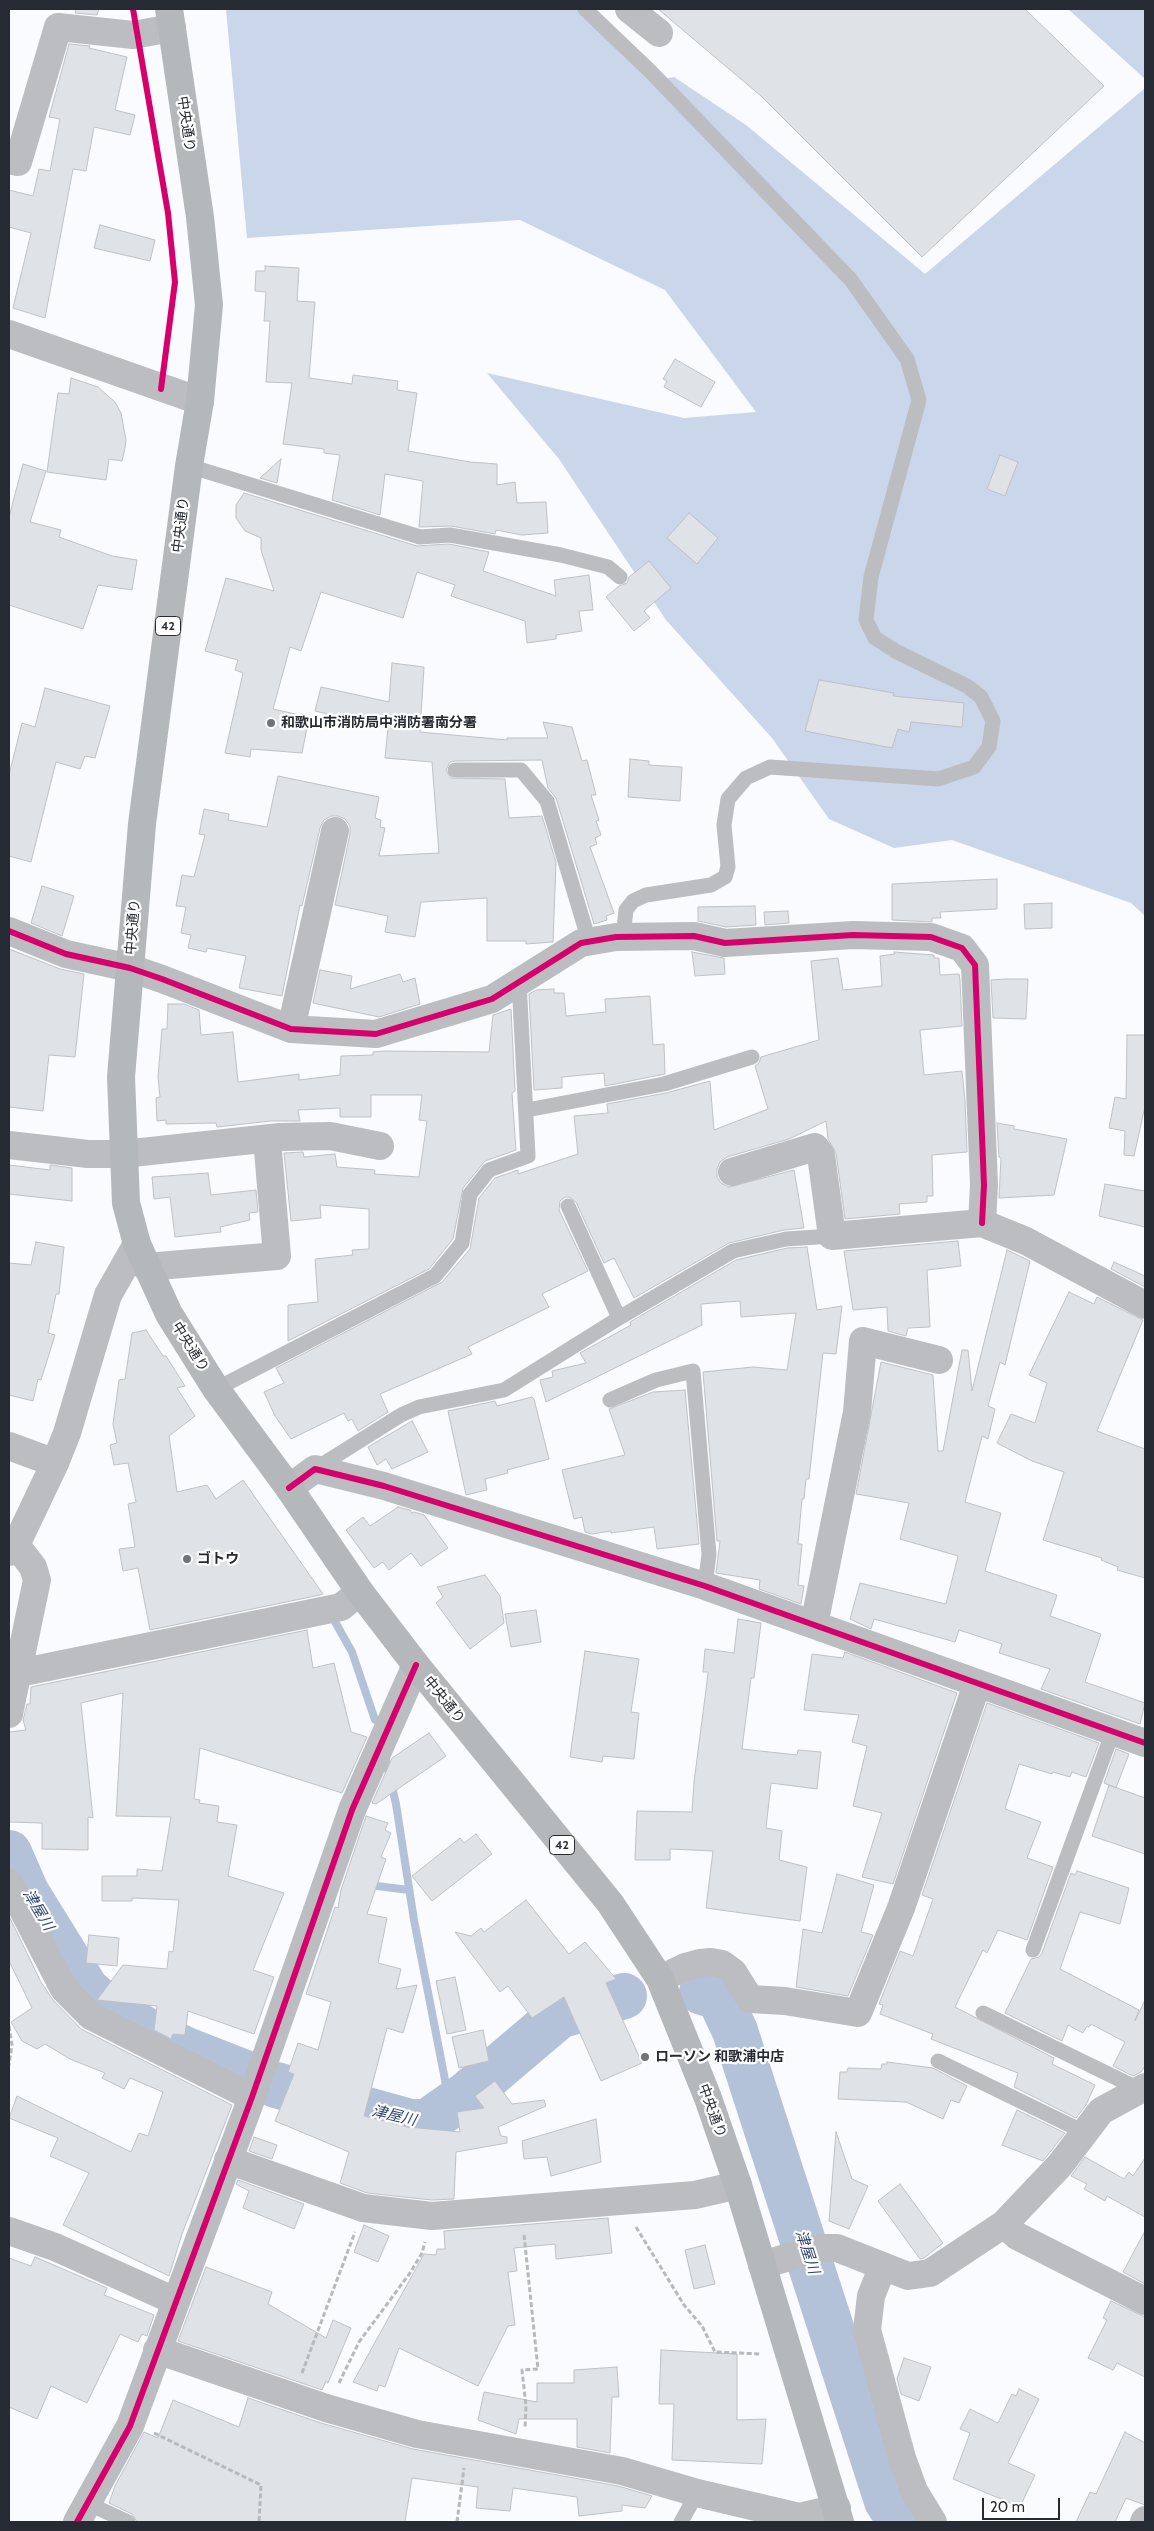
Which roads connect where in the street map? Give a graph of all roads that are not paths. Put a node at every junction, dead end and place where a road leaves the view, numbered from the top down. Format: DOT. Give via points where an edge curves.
graph roads {
  1 [pos="585,9"];
  2 [pos="629,9"];
  3 [pos="171,18"];
  4 [pos="659,33"];
  5 [pos="9,160"];
  6 [pos="9,334"];
  7 [pos="200,401"];
  8 [pos="189,466"];
  9 [pos="620,577"];
  10 [pos="455,770"];
  11 [pos="335,831"];
  12 [pos="9,931"];
  13 [pos="623,937"];
  14 [pos="589,942"];
  15 [pos="130,968"];
  16 [pos="519,981"];
  17 [pos="290,1029"];
  18 [pos="752,1057"];
  19 [pos="527,1110"];
  20 [pos="267,1138"];
  21 [pos="9,1145"];
  22 [pos="380,1146"];
  23 [pos="122,1154"];
  24 [pos="732,1172"];
  25 [pos="568,1206"];
  26 [pos="982,1223"];
  27 [pos="832,1236"];
  28 [pos="141,1256"];
  29 [pos="1145,1305"];
  30 [pos="619,1318"];
  31 [pos="940,1360"];
  32 [pos="216,1389"];
  33 [pos="610,1400"];
  34 [pos="9,1446"];
  35 [pos="55,1463"];
  36 [pos="315,1469"];
  37 [pos="289,1488"];
  38 [pos="12,1548"];
  39 [pos="705,1586"];
  40 [pos="360,1592"];
  41 [pos="814,1625"];
  42 [pos="416,1665"];
  43 [pos="19,1673"];
  44 [pos="977,1684"];
  45 [pos="9,1714"];
  46 [pos="1113,1731"];
  47 [pos="1145,1743"];
  48 [pos="9,1883"];
  49 [pos="1033,1950"];
  50 [pos="660,1979"];
  51 [pos="983,2014"];
  52 [pos="938,2061"];
  53 [pos="1143,2088"];
  54 [pos="252,2097"];
  55 [pos="1084,2132"];
  56 [pos="228,2160"];
  57 [pos="738,2185"];
  58 [pos="1004,2224"];
  59 [pos="9,2231"];
  60 [pos="762,2265"];
  61 [pos="883,2266"];
  62 [pos="176,2301"];
  63 [pos="1145,2301"];
  64 [pos="157,2350"];
  65 [pos="696,2493"];
  66 [pos="82,2513"];
  67 [pos="839,2515"];
  68 [pos="128,2522"];
  69 [pos="681,2522"];
  70 [pos="934,2522"];
  1 -- 13 [label="lane" via="650,71 851,280 907,359 919,400 871,577 866,620 875,638 967,686 981,697 994,721 989,746 974,767 938,779 770,767 746,778 728,799 724,825 728,867 725,877 711,885 646,895 633,901 626,910"];
  2 -- 4 [label="street"];
  3 -- 5 [label="street" via="133,35 58,27 18,162"];
  3 -- 7 [label="highway, 中央通り / 42" via="200,216 209,304"];
  6 -- 7 [label="street"];
  7 -- 8 [label="highway, 中央通り / 42"];
  8 -- 9 [label="lane" via="420,537 450,535 561,555 608,567"];
  8 -- 15 [label="highway, 中央通り / 42" via="142,824"];
  10 -- 14 [label="lane" via="521,770 547,801"];
  11 -- 17 [label="street"];
  12 -- 15 [label="street" via="66,954"];
  13 -- 14 [label="street"];
  13 -- 26 [label="street" via="694,936 725,943 853,935 931,937 962,948 975,965 982,1110"];
  14 -- 16 [label="street" via="582,943"];
  15 -- 17 [label="street"];
  15 -- 23 [label="highway, 中央通り / 42" via="121,1076"];
  16 -- 17 [label="street" via="492,999 376,1034"];
  16 -- 19 [label="lane"];
  18 -- 19 [label="lane" via="664,1084"];
  19 -- 32 [label="lane" via="528,1156 489,1170 470,1194 462,1243 436,1276"];
  20 -- 22 [label="street" via="330,1136"];
  20 -- 23 [label="street"];
  20 -- 28 [label="street" via="277,1256"];
  21 -- 23 [label="street" via="88,1154"];
  23 -- 28 [label="highway, 中央通り / 42" via="126,1204"];
  24 -- 27 [label="street" via="815,1148 821,1155"];
  25 -- 30 [label="lane"];
  26 -- 27 [label="street"];
  26 -- 29 [label="street" via="1034,1245"];
  27 -- 30 [label="lane" via="786,1239 733,1251"];
  28 -- 32 [label="highway, 中央通り / 42" via="170,1314"];
  28 -- 35 [label="street" via="108,1295 67,1434"];
  30 -- 36 [label="lane" via="504,1390 419,1406"];
  31 -- 41 [label="street" via="863,1341 857,1412"];
  32 -- 37 [label="highway, 中央通り / 42"];
  33 -- 39 [label="lane" via="656,1380 693,1371 709,1554"];
  34 -- 35 [label="street"];
  35 -- 38 [label="street"];
  36 -- 37 [label="street"];
  36 -- 39 [label="street" via="384,1486"];
  37 -- 40 [label="highway, 中央通り / 42"];
  38 -- 43 [label="street" via="33,1567 37,1580"];
  39 -- 41 [label="street"];
  40 -- 42 [label="highway, 中央通り / 42"];
  40 -- 43 [label="street" via="341,1607"];
  41 -- 44 [label="street"];
  42 -- 50 [label="highway, 中央通り / 42" via="610,1903"];
  42 -- 54 [label="street" via="352,1810"];
  43 -- 45 [label="street"];
  44 -- 46 [label="street"];
  44 -- 50 [label="street" via="902,1908 858,2014 785,2001 750,1999 733,1972 722,1964 711,1962 685,1967"];
  46 -- 47 [label="street"];
  46 -- 49 [label="lane"];
  48 -- 54 [label="street" via="64,1989 91,2016"];
  50 -- 57 [label="highway, 中央通り / 42" via="708,2098"];
  51 -- 53 [label="lane"];
  52 -- 55 [label="lane"];
  53 -- 55 [label="street" via="1102,2111"];
  54 -- 56 [label="street"];
  55 -- 58 [label="street" via="1060,2165"];
  56 -- 57 [label="street" via="363,2208 432,2216 695,2195"];
  56 -- 62 [label="street"];
  57 -- 60 [label="highway, 中央通り / 42"];
  58 -- 61 [label="street" via="930,2273 908,2276"];
  58 -- 63 [label="street" via="1017,2236"];
  59 -- 62 [label="street" via="55,2247"];
  60 -- 61 [label="street" via="820,2248 837,2248"];
  60 -- 67 [label="highway, 中央通り / 42"];
  61 -- 70 [label="street" via="871,2296 867,2330 902,2458 914,2491"];
  62 -- 64 [label="street"];
  64 -- 65 [label="street" via="326,2408 417,2434 622,2471"];
  64 -- 66 [label="street" via="130,2426"];
  65 -- 67 [label="street" via="799,2517"];
  65 -- 69 [label="lane"];
  66 -- 68 [label="lane"];
}
